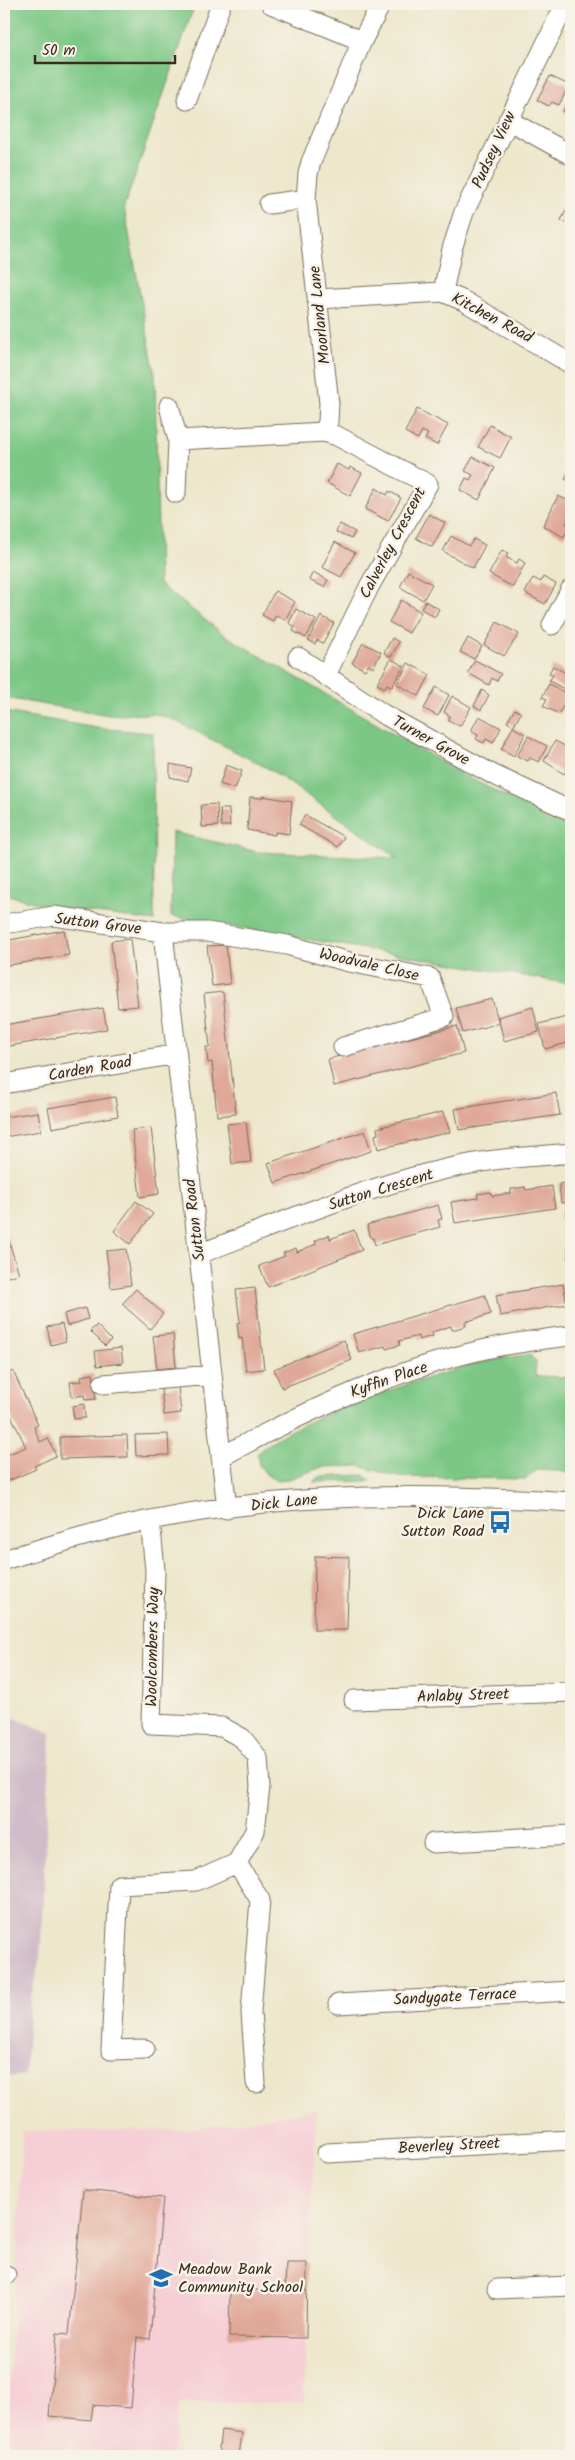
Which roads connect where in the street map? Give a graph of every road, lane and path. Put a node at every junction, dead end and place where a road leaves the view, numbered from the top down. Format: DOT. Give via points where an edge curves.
graph roads {
  1 [pos="220,4"];
  2 [pos="271,4"];
  3 [pos="381,4"];
  4 [pos="561,13"];
  5 [pos="362,42"];
  6 [pos="187,100"];
  7 [pos="508,120"];
  8 [pos="571,155"];
  9 [pos="306,199"];
  10 [pos="269,204"];
  11 [pos="443,292"];
  12 [pos="318,299"];
  13 [pos="571,364"];
  14 [pos="169,406"];
  15 [pos="324,432"];
  16 [pos="178,440"];
  17 [pos="176,493"];
  18 [pos="571,589"];
  19 [pos="552,625"];
  20 [pos="298,657"];
  21 [pos="326,675"];
  22 [pos="571,811"];
  23 [pos="4,924"];
  24 [pos="164,932"];
  25 [pos="343,1047"];
  26 [pos="177,1054"];
  27 [pos="4,1084"];
  28 [pos="571,1153"];
  29 [pos="199,1254"];
  30 [pos="568,1336"];
  31 [pos="212,1375"];
  32 [pos="103,1384"];
  33 [pos="221,1456"];
  34 [pos="571,1502"];
  35 [pos="227,1508"];
  36 [pos="150,1520"];
  37 [pos="4,1560"];
  38 [pos="571,1692"];
  39 [pos="354,1700"];
  40 [pos="571,1835"];
  41 [pos="433,1843"];
  42 [pos="237,1863"];
  43 [pos="571,1991"];
  44 [pos="338,2004"];
  45 [pos="145,2049"];
  46 [pos="256,2083"];
  47 [pos="571,2140"];
  48 [pos="327,2153"];
  49 [pos="571,2286"];
  50 [pos="497,2289"];
  1 -- 6 [label="street"];
  2 -- 5 [label="street"];
  3 -- 5 [label="street, Moorland Lane"];
  4 -- 7 [label="street, Pudsey View"];
  5 -- 9 [label="street, Moorland Lane" via="311,162"];
  7 -- 8 [label="street"];
  7 -- 11 [label="street, Pudsey View" via="464,212"];
  9 -- 10 [label="street"];
  9 -- 12 [label="street, Moorland Lane"];
  11 -- 12 [label="street, Kitchen Road"];
  11 -- 13 [label="street, Kitchen Road"];
  12 -- 15 [label="street, Moorland Lane" via="329,403"];
  14 -- 16 [label="street"];
  15 -- 16 [label="street, Calverley Crescent"];
  15 -- 21 [label="street, Calverley Crescent" via="428,484 370,585"];
  16 -- 17 [label="street"];
  18 -- 19 [label="street"];
  20 -- 21 [label="street, Turner Grove"];
  21 -- 22 [label="street, Turner Grove" via="391,719 492,774"];
  23 -- 24 [label="street, Sutton Grove" via="54,916"];
  24 -- 25 [label="street, Woodvale Close" via="208,932 260,940 430,978 444,1017"];
  24 -- 26 [label="street, Sutton Road"];
  26 -- 27 [label="street, Carden Road"];
  26 -- 29 [label="street, Sutton Road"];
  28 -- 29 [label="street, Sutton Crescent" via="487,1161 401,1181"];
  29 -- 31 [label="street, Sutton Road"];
  30 -- 33 [label="street, Kyffin Place" via="500,1346 436,1363 354,1391 292,1418"];
  31 -- 32 [label="street"];
  31 -- 33 [label="street, Sutton Road"];
  33 -- 35 [label="street, Sutton Road"];
  34 -- 35 [label="street, Dick Lane" via="455,1496 339,1497"];
  35 -- 36 [label="street, Dick Lane"];
  36 -- 37 [label="street, Dick Lane" via="84,1535"];
  36 -- 42 [label="street, Woolcombers Way" via="155,1570 151,1724 222,1726 242,1738 258,1758 260,1787 255,1831"];
  38 -- 39 [label="street, Anlaby Street"];
  40 -- 41 [label="street"];
  42 -- 45 [label="street" via="196,1881 120,1885 111,2050"];
  42 -- 46 [label="street" via="260,1900 251,2012"];
  43 -- 44 [label="street, Sandygate Terrace"];
  47 -- 48 [label="street, Beverley Street"];
  49 -- 50 [label="street"];
}
